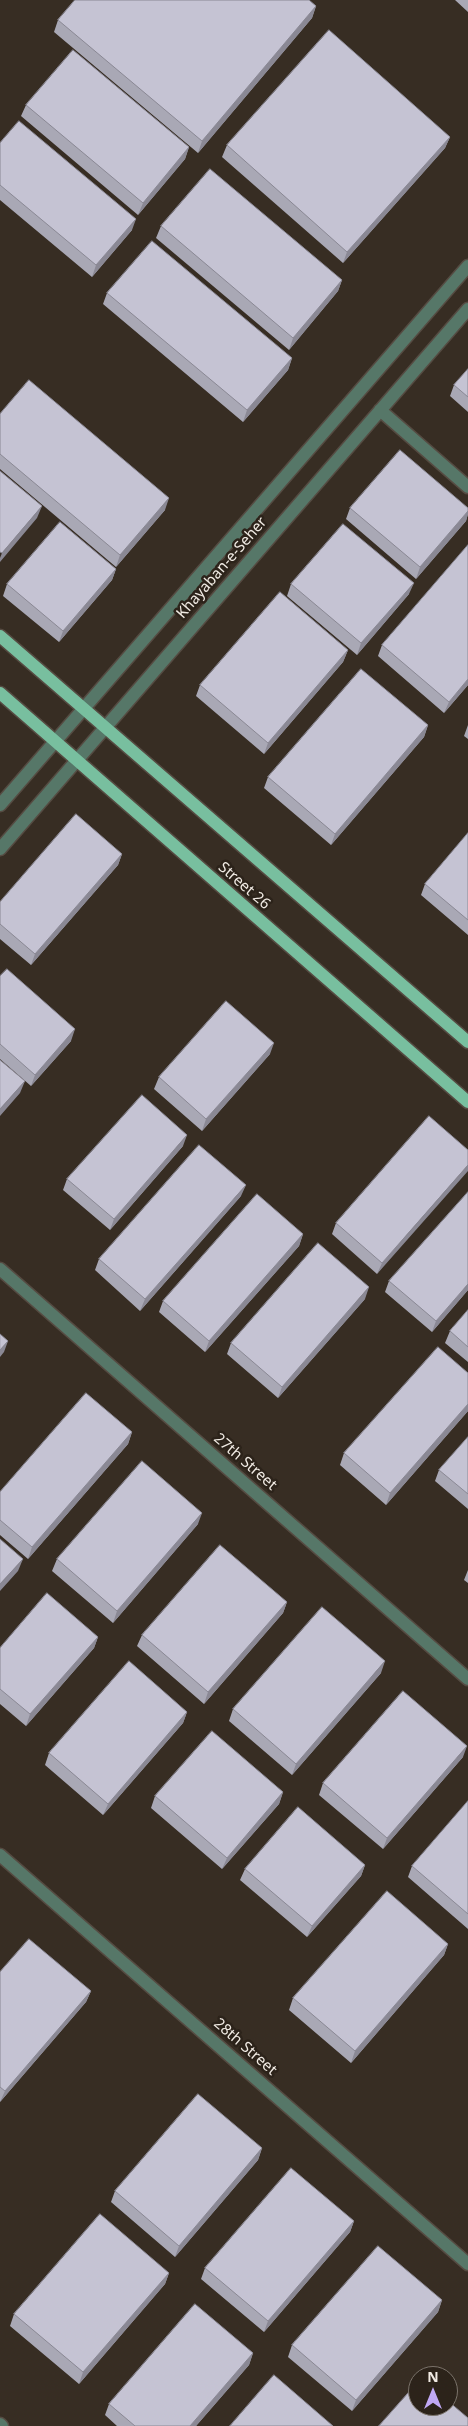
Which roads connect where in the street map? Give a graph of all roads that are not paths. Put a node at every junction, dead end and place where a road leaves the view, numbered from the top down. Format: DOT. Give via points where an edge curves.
graph roads {
  1 [pos="468,266"];
  2 [pos="468,309"];
  3 [pos="380,410"];
  4 [pos="468,487"];
  5 [pos="0,636"];
  6 [pos="0,693"];
  7 [pos="83,708"];
  8 [pos="106,727"];
  9 [pos="54,742"];
  10 [pos="76,761"];
  11 [pos="0,805"];
  12 [pos="0,849"];
  13 [pos="468,1042"];
  14 [pos="468,1102"];
  15 [pos="0,1269"];
  16 [pos="468,1679"];
  17 [pos="0,1855"];
  18 [pos="468,2264"];
  1 -- 7 [label="street, Khayaban-e-Seher"];
  2 -- 3 [label="street, Khayaban-e-Seher"];
  3 -- 4 [label="street"];
  3 -- 8 [label="street, Khayaban-e-Seher"];
  5 -- 7 [label="main road, Street 26"];
  6 -- 9 [label="main road, Street 26"];
  7 -- 8 [label="main road, Street 26"];
  7 -- 9 [label="street, Khayaban-e-Seher"];
  8 -- 10 [label="street, Khayaban-e-Seher"];
  8 -- 13 [label="main road, Street 26"];
  9 -- 10 [label="main road, Street 26"];
  9 -- 11 [label="street, Khayaban-e-Seher"];
  10 -- 12 [label="street, Khayaban-e-Seher"];
  10 -- 14 [label="main road, Street 26"];
  15 -- 16 [label="street, 27th Street"];
  17 -- 18 [label="street, 28th Street"];
}
